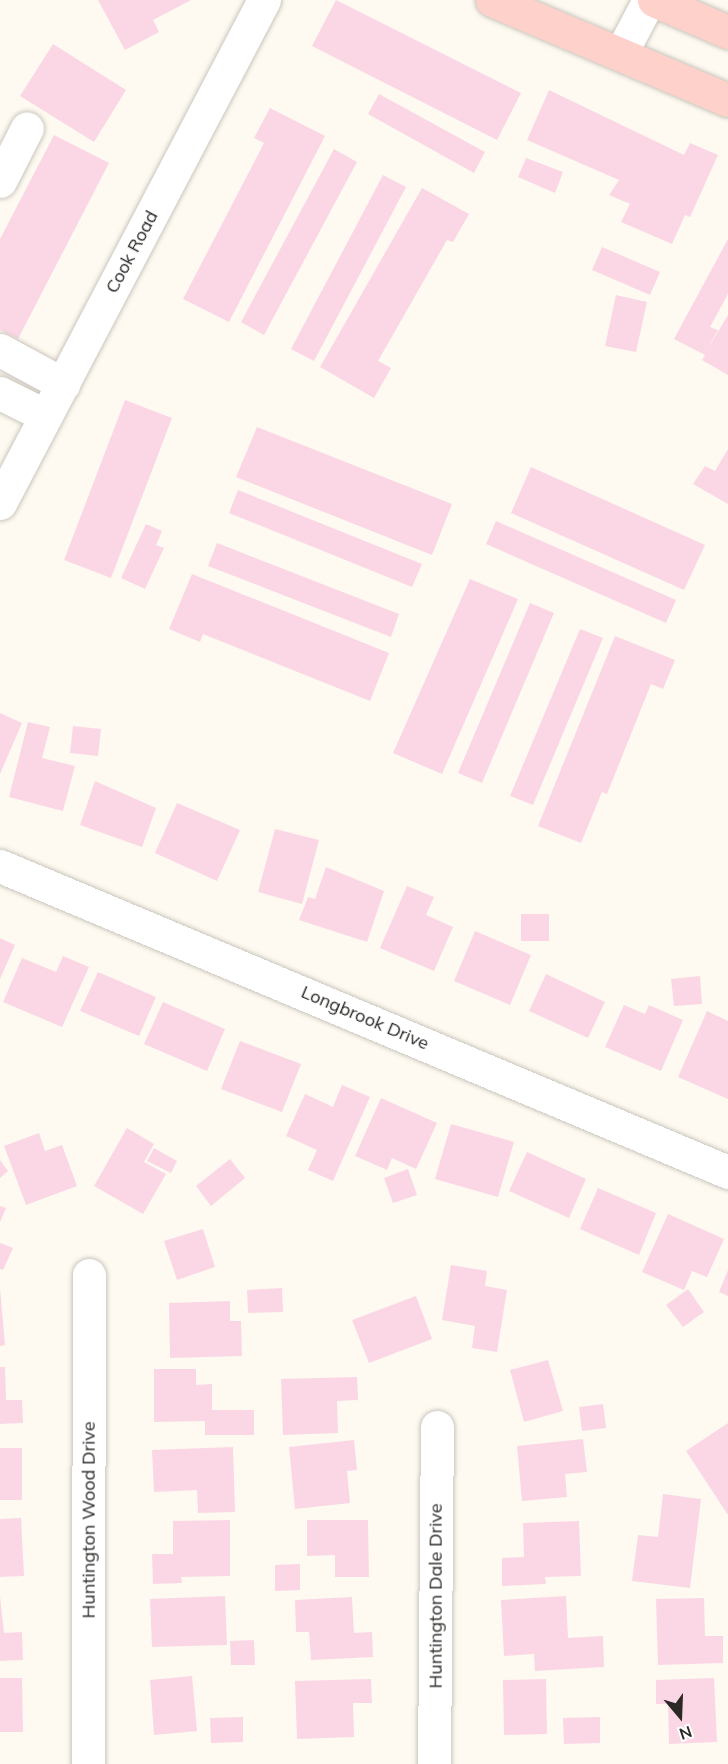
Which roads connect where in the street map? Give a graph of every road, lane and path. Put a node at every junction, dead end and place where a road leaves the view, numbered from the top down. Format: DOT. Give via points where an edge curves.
graph roads {
  1 [pos="264,0"];
  2 [pos="492,0"];
  3 [pos="649,0"];
  4 [pos="654,0"];
  5 [pos="728,32"];
  6 [pos="621,53"];
  7 [pos="728,100"];
  8 [pos="27,128"];
  9 [pos="2,175"];
  10 [pos="0,350"];
  11 [pos="63,384"];
  12 [pos="0,393"];
  13 [pos="46,416"];
  14 [pos="0,503"];
  15 [pos="0,867"];
  16 [pos="728,1172"];
  17 [pos="89,1275"];
  18 [pos="437,1428"];
  19 [pos="88,1764"];
  20 [pos="434,1764"];
  1 -- 11 [label="street, Cook Road"];
  2 -- 6 [label="main road"];
  3 -- 6 [label="street"];
  4 -- 5 [label="main road"];
  6 -- 7 [label="main road"];
  8 -- 9 [label="street"];
  10 -- 11 [label="street"];
  11 -- 13 [label="street, Cook Road"];
  12 -- 13 [label="street"];
  13 -- 14 [label="street, Cook Road"];
  15 -- 16 [label="street, Longbrook Drive"];
  17 -- 19 [label="street, Huntington Wood Drive"];
  18 -- 20 [label="street, Huntington Dale Drive"];
}
